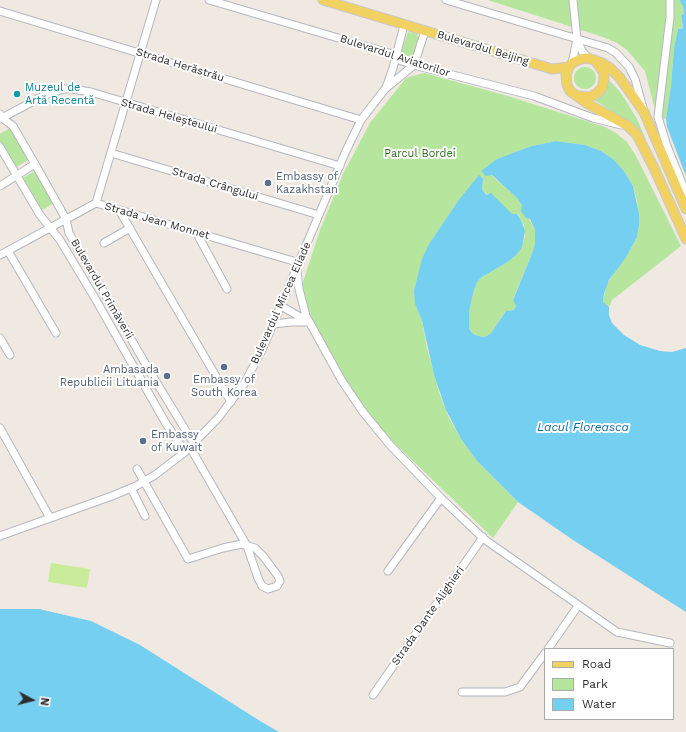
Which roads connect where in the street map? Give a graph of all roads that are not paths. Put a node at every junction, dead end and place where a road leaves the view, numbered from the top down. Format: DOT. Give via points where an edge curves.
graph roads {
  1 [pos="156,0"];
  2 [pos="208,0"];
  3 [pos="323,0"];
  4 [pos="446,0"];
  5 [pos="573,0"];
  6 [pos="670,0"];
  7 [pos="0,11"];
  8 [pos="409,26"];
  9 [pos="425,31"];
  10 [pos="576,39"];
  11 [pos="140,53"];
  12 [pos="396,58"];
  13 [pos="591,60"];
  14 [pos="414,65"];
  15 [pos="570,65"];
  16 [pos="552,69"];
  17 [pos="566,80"];
  18 [pos="385,89"];
  19 [pos="575,94"];
  20 [pos="126,103"];
  21 [pos="644,112"];
  22 [pos="1,117"];
  23 [pos="361,120"];
  24 [pos="628,126"];
  25 [pos="0,147"];
  26 [pos="111,153"];
  27 [pos="35,164"];
  28 [pos="340,166"];
  29 [pos="17,175"];
  30 [pos="0,186"];
  31 [pos="686,193"];
  32 [pos="96,203"];
  33 [pos="686,209"];
  34 [pos="119,210"];
  35 [pos="319,215"];
  36 [pos="66,219"];
  37 [pos="50,228"];
  38 [pos="130,228"];
  39 [pos="196,232"];
  40 [pos="686,239"];
  41 [pos="104,243"];
  42 [pos="8,251"];
  43 [pos="0,255"];
  44 [pos="298,266"];
  45 [pos="227,289"];
  46 [pos="105,295"];
  47 [pos="96,300"];
  48 [pos="282,306"];
  49 [pos="309,322"];
  50 [pos="274,324"];
  51 [pos="56,333"];
  52 [pos="0,338"];
  53 [pos="10,355"];
  54 [pos="155,380"];
  55 [pos="145,387"];
  56 [pos="231,402"];
  57 [pos="0,428"];
  58 [pos="7,440"];
  59 [pos="0,445"];
  60 [pos="190,448"];
  61 [pos="137,469"];
  62 [pos="144,481"];
  63 [pos="131,488"];
  64 [pos="441,498"];
  65 [pos="145,516"];
  66 [pos="50,518"];
  67 [pos="0,536"];
  68 [pos="483,537"];
  69 [pos="246,546"];
  70 [pos="388,571"];
  71 [pos="578,606"];
  72 [pos="670,643"];
  73 [pos="549,648"];
  74 [pos="544,654"];
  75 [pos="462,692"];
  76 [pos="373,695"];
  1 -- 11 [label="street"];
  2 -- 12 [label="street, Bulevardul Aviatorilor" via="388,53"];
  3 -- 8 [label="main road"];
  4 -- 10 [label="street"];
  5 -- 10 [label="street"];
  6 -- 31 [label="street" via="658,117"];
  7 -- 11 [label="street, Strada Herăstrău"];
  8 -- 9 [label="main road, Bulevardul Beijing"];
  8 -- 12 [label="street, Bulevardul Mircea Eliade"];
  9 -- 14 [label="street"];
  9 -- 16 [label="main road, Bulevardul Beijing"];
  10 -- 13 [label="street" via="582,51"];
  10 -- 15 [label="street"];
  10 -- 21 [label="street" via="608,48 623,59 635,79"];
  11 -- 20 [label="street"];
  11 -- 23 [label="street, Strada Herăstrău"];
  12 -- 14 [label="street, Bulevardul Aviatorilor"];
  12 -- 18 [label="street, Bulevardul Mircea Eliade"];
  13 -- 15 [label="main road, Bulevardul Beijing" via="581,59"];
  13 -- 19 [label="main road" via="604,72 602,88 590,97"];
  13 -- 21 [label="main road" via="602,63 616,73"];
  14 -- 18 [label="street, Bulevardul Mircea Eliade"];
  14 -- 24 [label="street, Bulevardul Aviatorilor" via="534,96 593,118"];
  15 -- 16 [label="main road, Bulevardul Beijing"];
  15 -- 17 [label="main road"];
  16 -- 17 [label="main road, Bulevardul Beijing"];
  17 -- 19 [label="main road, Bulevardul Beijing"];
  18 -- 23 [label="street, Bulevardul Mircea Eliade"];
  19 -- 24 [label="main road, Bulevardul Beijing"];
  20 -- 22 [label="street, Strada Heleșteului" via="91,92 64,89 44,95"];
  20 -- 26 [label="street"];
  20 -- 28 [label="street, Strada Heleșteului"];
  21 -- 33 [label="main road"];
  22 -- 27 [label="street, Bulevardul Primăverii" via="13,126"];
  23 -- 28 [label="street, Bulevardul Mircea Eliade"];
  24 -- 40 [label="main road, Bulevardul Beijing" via="637,135 646,152"];
  25 -- 29 [label="street, Bulevardul Primăverii"];
  26 -- 32 [label="street"];
  26 -- 35 [label="street, Strada Crângului"];
  27 -- 29 [label="street"];
  27 -- 36 [label="street, Bulevardul Primăverii"];
  28 -- 35 [label="street, Bulevardul Mircea Eliade"];
  29 -- 30 [label="street"];
  29 -- 37 [label="street, Bulevardul Primăverii"];
  32 -- 34 [label="street, Strada Jean Monnet"];
  32 -- 36 [label="street, Strada Jean Monnet"];
  34 -- 38 [label="street"];
  34 -- 39 [label="street, Strada Jean Monnet"];
  35 -- 44 [label="street, Bulevardul Mircea Eliade"];
  36 -- 37 [label="street, Strada Jean Monnet"];
  36 -- 46 [label="street, Bulevardul Primăverii" via="69,233"];
  37 -- 42 [label="street, Strada Jean Monnet"];
  37 -- 47 [label="street, Bulevardul Primăverii"];
  38 -- 41 [label="street"];
  38 -- 56 [label="street"];
  39 -- 44 [label="street, Strada Jean Monnet"];
  39 -- 45 [label="street"];
  42 -- 43 [label="street, Strada Jean Monnet"];
  42 -- 51 [label="street"];
  44 -- 48 [label="street, Bulevardul Mircea Eliade"];
  44 -- 49 [label="street" via="300,297"];
  46 -- 47 [label="street"];
  46 -- 54 [label="street, Bulevardul Primăverii"];
  47 -- 55 [label="street, Bulevardul Primăverii"];
  48 -- 49 [label="street"];
  48 -- 50 [label="street, Bulevardul Mircea Eliade"];
  49 -- 50 [label="street"];
  49 -- 64 [label="street" via="342,381 363,412 390,445"];
  50 -- 56 [label="street, Bulevardul Mircea Eliade" via="254,367"];
  52 -- 53 [label="street"];
  54 -- 55 [label="street"];
  54 -- 60 [label="street, Bulevardul Primăverii"];
  55 -- 60 [label="street, Bulevardul Primăverii"];
  56 -- 60 [label="street, Bulevardul Mircea Eliade"];
  57 -- 58 [label="street"];
  58 -- 59 [label="street"];
  58 -- 66 [label="street"];
  60 -- 62 [label="street, Bulevardul Mircea Eliade"];
  60 -- 69 [label="street"];
  61 -- 62 [label="street"];
  62 -- 63 [label="street, Bulevardul Mircea Eliade"];
  62 -- 69 [label="street" via="188,559 223,548 242,544"];
  63 -- 65 [label="street"];
  63 -- 66 [label="street, Bulevardul Mircea Eliade"];
  64 -- 68 [label="street"];
  64 -- 70 [label="street"];
  66 -- 67 [label="street, Bulevardul Mircea Eliade"];
  68 -- 71 [label="street"];
  68 -- 76 [label="street, Strada Dante Alighieri"];
  69 -- 69 [label="street" via="255,548 263,556 278,576 280,581 277,586 268,590 262,586"];
  71 -- 72 [label="street" via="617,632"];
  71 -- 73 [label="street"];
  74 -- 75 [label="street" via="520,687 505,692"];
}
